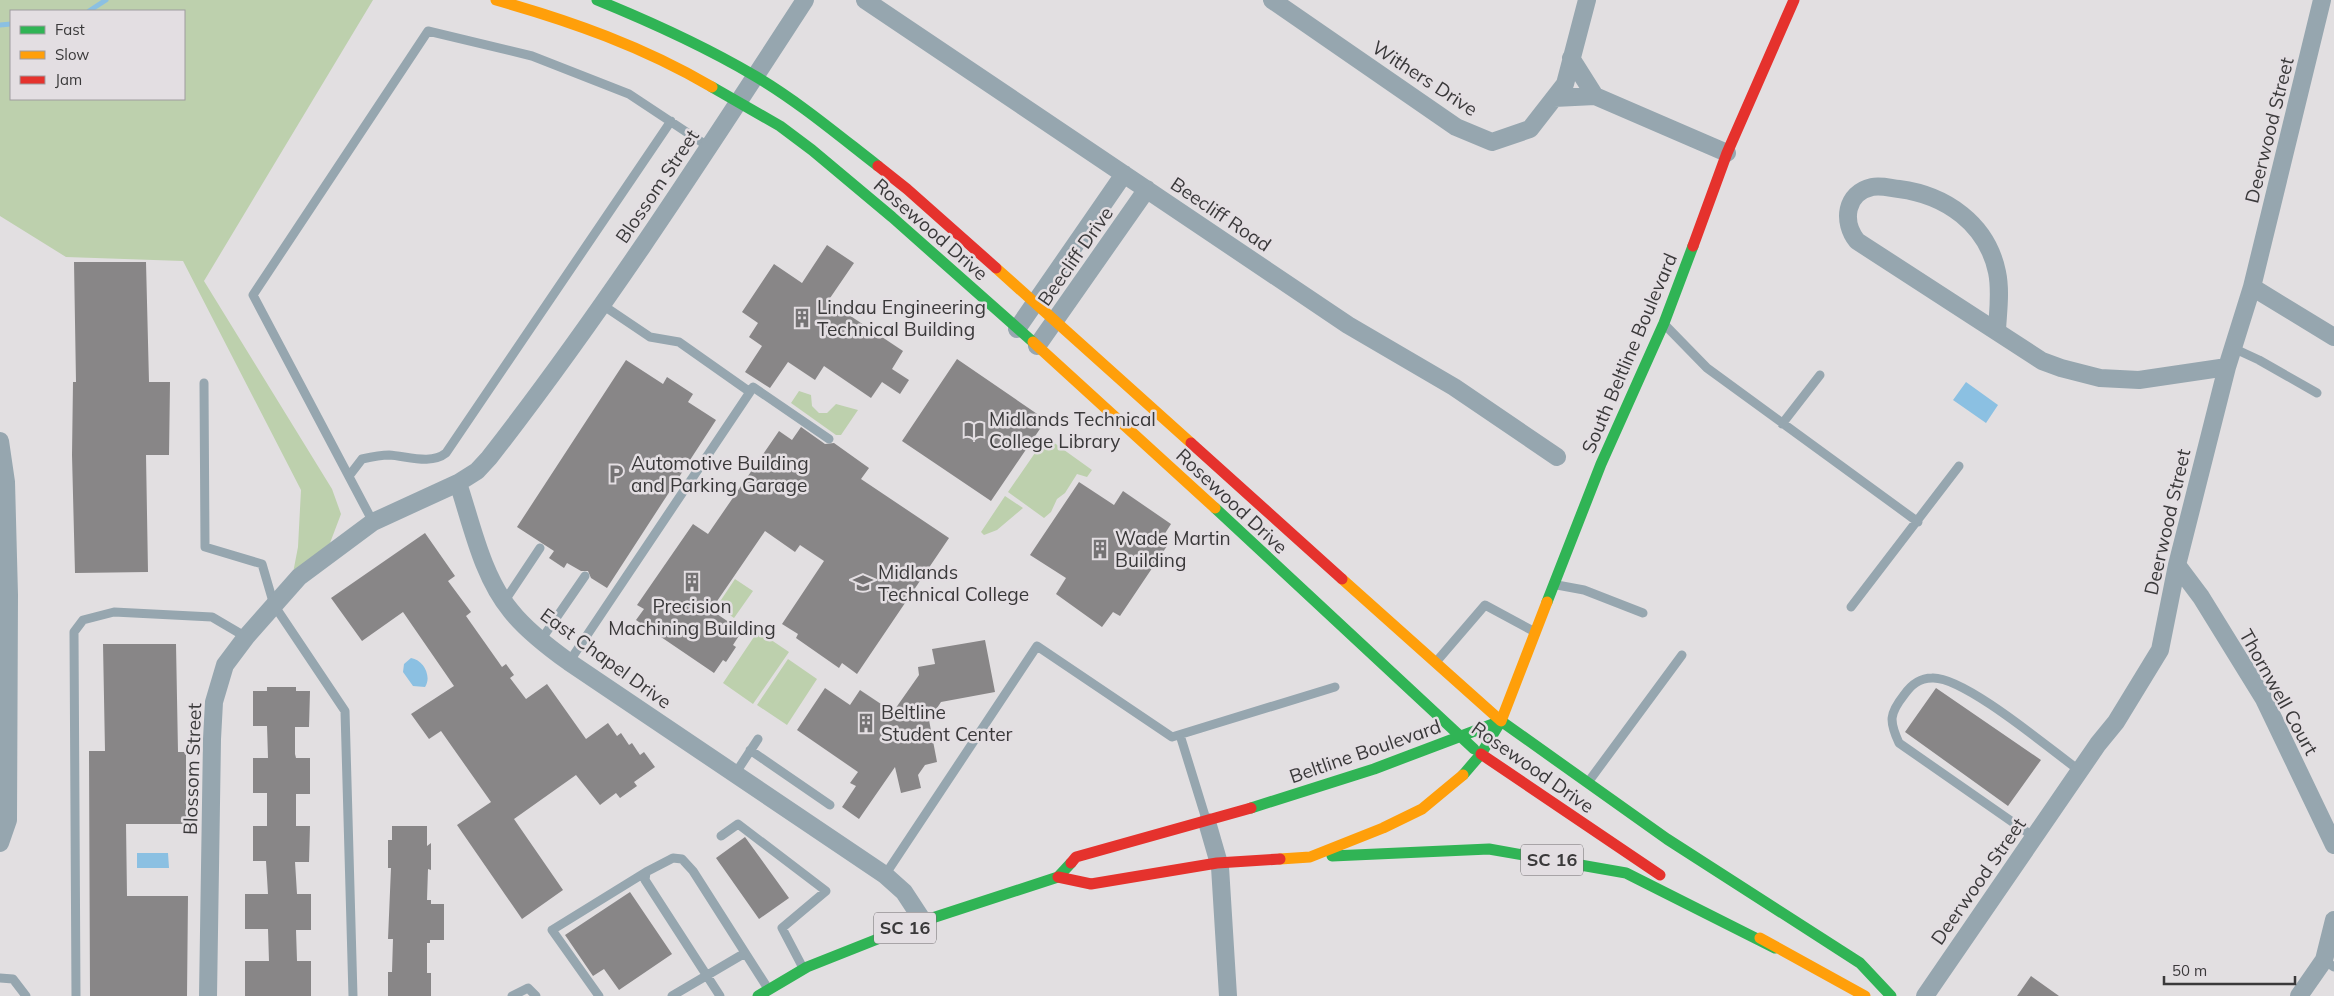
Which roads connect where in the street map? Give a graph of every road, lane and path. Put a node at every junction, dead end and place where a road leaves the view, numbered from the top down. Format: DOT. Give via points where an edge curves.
graph roads {
  1 [pos="496,0"];
  2 [pos="597,0"];
  3 [pos="804,0"];
  4 [pos="865,0"];
  5 [pos="1272,0"];
  6 [pos="1586,0"];
  7 [pos="1794,0"];
  8 [pos="2322,0"];
  9 [pos="1572,58"];
  10 [pos="747,90"];
  11 [pos="1595,96"];
  12 [pos="1554,98"];
  13 [pos="671,121"];
  14 [pos="709,147"];
  15 [pos="1727,153"];
  16 [pos="1124,174"];
  17 [pos="1147,189"];
  18 [pos="2252,288"];
  19 [pos="1036,303"];
  20 [pos="601,304"];
  21 [pos="1056,321"];
  22 [pos="1664,323"];
  23 [pos="1017,329"];
  24 [pos="1997,330"];
  25 [pos="2334,337"];
  26 [pos="1037,346"];
  27 [pos="2233,348"];
  28 [pos="2227,367"];
  29 [pos="1820,375"];
  30 [pos="204,383"];
  31 [pos="750,392"];
  32 [pos="2317,393"];
  33 [pos="1782,424"];
  34 [pos="829,439"];
  35 [pos="0,441"];
  36 [pos="1557,457"];
  37 [pos="1959,466"];
  38 [pos="349,476"];
  39 [pos="458,483"];
  40 [pos="373,522"];
  41 [pos="1918,522"];
  42 [pos="540,548"];
  43 [pos="2177,565"];
  44 [pos="585,576"];
  45 [pos="1554,584"];
  46 [pos="504,602"];
  47 [pos="274,605"];
  48 [pos="1851,607"];
  49 [pos="1643,613"];
  50 [pos="1536,633"];
  51 [pos="246,637"];
  52 [pos="541,640"];
  53 [pos="1682,655"];
  54 [pos="569,662"];
  55 [pos="1436,663"];
  56 [pos="1335,687"];
  57 [pos="1501,721"];
  58 [pos="1180,735"];
  59 [pos="1458,736"];
  60 [pos="758,738"];
  61 [pos="750,750"];
  62 [pos="1481,754"];
  63 [pos="2080,771"];
  64 [pos="735,774"];
  65 [pos="1588,783"];
  66 [pos="830,805"];
  67 [pos="1207,822"];
  68 [pos="721,836"];
  69 [pos="2034,838"];
  70 [pos="0,843"];
  71 [pos="2334,844"];
  72 [pos="1310,857"];
  73 [pos="1218,863"];
  74 [pos="646,872"];
  75 [pos="885,875"];
  76 [pos="1058,876"];
  77 [pos="2334,920"];
  78 [pos="923,921"];
  79 [pos="1775,948"];
  80 [pos="745,953"];
  81 [pos="2329,964"];
  82 [pos="804,969"];
  83 [pos="706,976"];
  84 [pos="0,978"];
  85 [pos="769,989"];
  86 [pos="26,996"];
  87 [pos="76,996"];
  88 [pos="208,996"];
  89 [pos="353,996"];
  90 [pos="512,996"];
  91 [pos="536,996"];
  92 [pos="599,996"];
  93 [pos="672,996"];
  94 [pos="720,996"];
  95 [pos="758,996"];
  96 [pos="1228,996"];
  97 [pos="1865,996"];
  98 [pos="1891,996"];
  99 [pos="1925,996"];
  100 [pos="2299,996"];
  1 -- 10 [label="main road, Rosewood Drive" via="557,17 683,70"];
  2 -- 10 [label="main road, Rosewood Drive" via="675,32"];
  3 -- 10 [label="street"];
  4 -- 16 [label="street, Beecliff Road"];
  5 -- 12 [label="street, Withers Drive" via="1456,127 1492,142 1530,128"];
  6 -- 9 [label="street, Withers Drive"];
  7 -- 15 [label="main road, South Beltline Boulevard"];
  8 -- 18 [label="street, Deerwood Street"];
  9 -- 11 [label="street"];
  9 -- 12 [label="street, Withers Drive" via="1565,84"];
  10 -- 14 [label="street, Blossom Street"];
  10 -- 19 [label="main road, Rosewood Drive" via="795,102 907,189"];
  10 -- 23 [label="main road, Rosewood Drive" via="780,126 836,170"];
  11 -- 12 [label="street"];
  11 -- 15 [label="street"];
  13 -- 14 [label="lane"];
  13 -- 38 [label="lane" via="446,453 429,459 389,455 362,459"];
  13 -- 38 [label="lane" via="630,94 532,56 428,31 253,295"];
  14 -- 20 [label="street, Blossom Street"];
  15 -- 22 [label="main road, South Beltline Boulevard"];
  16 -- 17 [label="street, Beecliff Road"];
  16 -- 19 [label="street, Beecliff Drive"];
  17 -- 21 [label="street, Beecliff Drive"];
  17 -- 36 [label="street, Beecliff Road" via="1348,325 1454,387"];
  18 -- 25 [label="street"];
  18 -- 27 [label="street, Deerwood Street"];
  19 -- 21 [label="main road, Rosewood Drive"];
  19 -- 23 [label="street, Beecliff Drive"];
  20 -- 31 [label="lane" via="650,337 678,342"];
  20 -- 39 [label="street" via="562,363 490,458"];
  21 -- 26 [label="street, Beecliff Drive"];
  21 -- 55 [label="main road, Rosewood Drive"];
  22 -- 33 [label="lane" via="1707,368"];
  22 -- 45 [label="main road, South Beltline Boulevard" via="1601,464"];
  23 -- 26 [label="main road, Rosewood Drive"];
  24 -- 24 [label="street" via="1997,272 1985,241 1964,216 1937,199 1908,190 1873,187 1856,196 1850,205 1847,224 1857,241"];
  24 -- 28 [label="street" via="2042,360 2100,378 2139,380"];
  26 -- 59 [label="main road, Rosewood Drive"];
  27 -- 28 [label="street, Deerwood Street"];
  27 -- 32 [label="lane"];
  28 -- 43 [label="street, Deerwood Street"];
  29 -- 33 [label="lane"];
  30 -- 47 [label="lane" via="205,547 262,564"];
  31 -- 34 [label="lane" via="753,387"];
  31 -- 54 [label="lane"];
  33 -- 41 [label="lane"];
  35 -- 70 [label="street" via="6,482 9,605 8,820"];
  37 -- 41 [label="lane"];
  38 -- 40 [label="lane"];
  39 -- 40 [label="street, Blossom Street"];
  39 -- 46 [label="street, East Chapel Drive" via="485,563"];
  40 -- 47 [label="street, Blossom Street" via="299,577"];
  41 -- 48 [label="lane"];
  42 -- 46 [label="lane"];
  43 -- 63 [label="street, Deerwood Street" via="2160,650 2116,722"];
  43 -- 71 [label="street, Thornwell Court" via="2201,597 2264,699"];
  44 -- 52 [label="lane"];
  45 -- 49 [label="lane" via="1584,590"];
  45 -- 50 [label="main road, South Beltline Boulevard"];
  46 -- 52 [label="street, East Chapel Drive"];
  47 -- 51 [label="street, Blossom Street"];
  47 -- 89 [label="lane" via="345,711"];
  50 -- 55 [label="lane" via="1485,605"];
  50 -- 57 [label="main road, South Beltline Boulevard"];
  51 -- 87 [label="lane" via="212,617 114,612 83,620 74,632"];
  51 -- 88 [label="street, Blossom Street" via="225,665 214,702"];
  52 -- 54 [label="street, East Chapel Drive"];
  53 -- 65 [label="lane"];
  54 -- 64 [label="street, East Chapel Drive"];
  55 -- 57 [label="main road, Rosewood Drive"];
  56 -- 58 [label="lane"];
  57 -- 59 [label="main road, Beltline Boulevard / SC 16"];
  57 -- 62 [label="main road"];
  57 -- 65 [label="main road, Rosewood Drive"];
  58 -- 67 [label="lane"];
  58 -- 75 [label="lane" via="1172,737 1037,646"];
  59 -- 62 [label="main road, Rosewood Drive"];
  59 -- 67 [label="main road, Beltline Boulevard / SC 16" via="1374,770"];
  60 -- 61 [label="lane"];
  61 -- 64 [label="lane"];
  61 -- 66 [label="lane"];
  62 -- 72 [label="main road" via="1465,774 1422,809"];
  62 -- 79 [label="main road, Rosewood Drive"];
  63 -- 69 [label="street, Deerwood Street"];
  63 -- 69 [label="lane" via="1995,708 1952,682 1932,678 1913,683 1893,709 1892,727 1899,743"];
  64 -- 75 [label="street, East Chapel Drive"];
  65 -- 98 [label="main road, Rosewood Drive" via="1667,839 1860,963"];
  67 -- 73 [label="street"];
  67 -- 76 [label="main road, Beltline Boulevard / SC 16" via="1076,857"];
  68 -- 82 [label="lane" via="738,824 826,891 782,928"];
  69 -- 99 [label="street, Deerwood Street"];
  72 -- 73 [label="main road, SC 16"];
  72 -- 79 [label="main road, SC 16" via="1489,849 1626,873"];
  73 -- 76 [label="main road, SC 16" via="1091,884"];
  73 -- 96 [label="street"];
  74 -- 80 [label="lane" via="673,858 682,859"];
  74 -- 83 [label="lane" via="645,880"];
  74 -- 92 [label="lane" via="552,930"];
  75 -- 78 [label="street, East Chapel Drive" via="904,892"];
  76 -- 78 [label="main road, Beltline Boulevard / SC 16"];
  77 -- 81 [label="street"];
  78 -- 82 [label="main road, Beltline Boulevard / SC 16"];
  79 -- 97 [label="main road, Rosewood Drive / SC 16"];
  80 -- 83 [label="lane"];
  80 -- 85 [label="lane"];
  81 -- 100 [label="street"];
  82 -- 85 [label="main road, Beltline Boulevard / SC 16"];
  83 -- 93 [label="lane"];
  83 -- 94 [label="lane"];
  84 -- 86 [label="lane" via="13,979"];
  85 -- 95 [label="main road, Beltline Boulevard / SC 16"];
  90 -- 91 [label="lane" via="528,988"];
}
